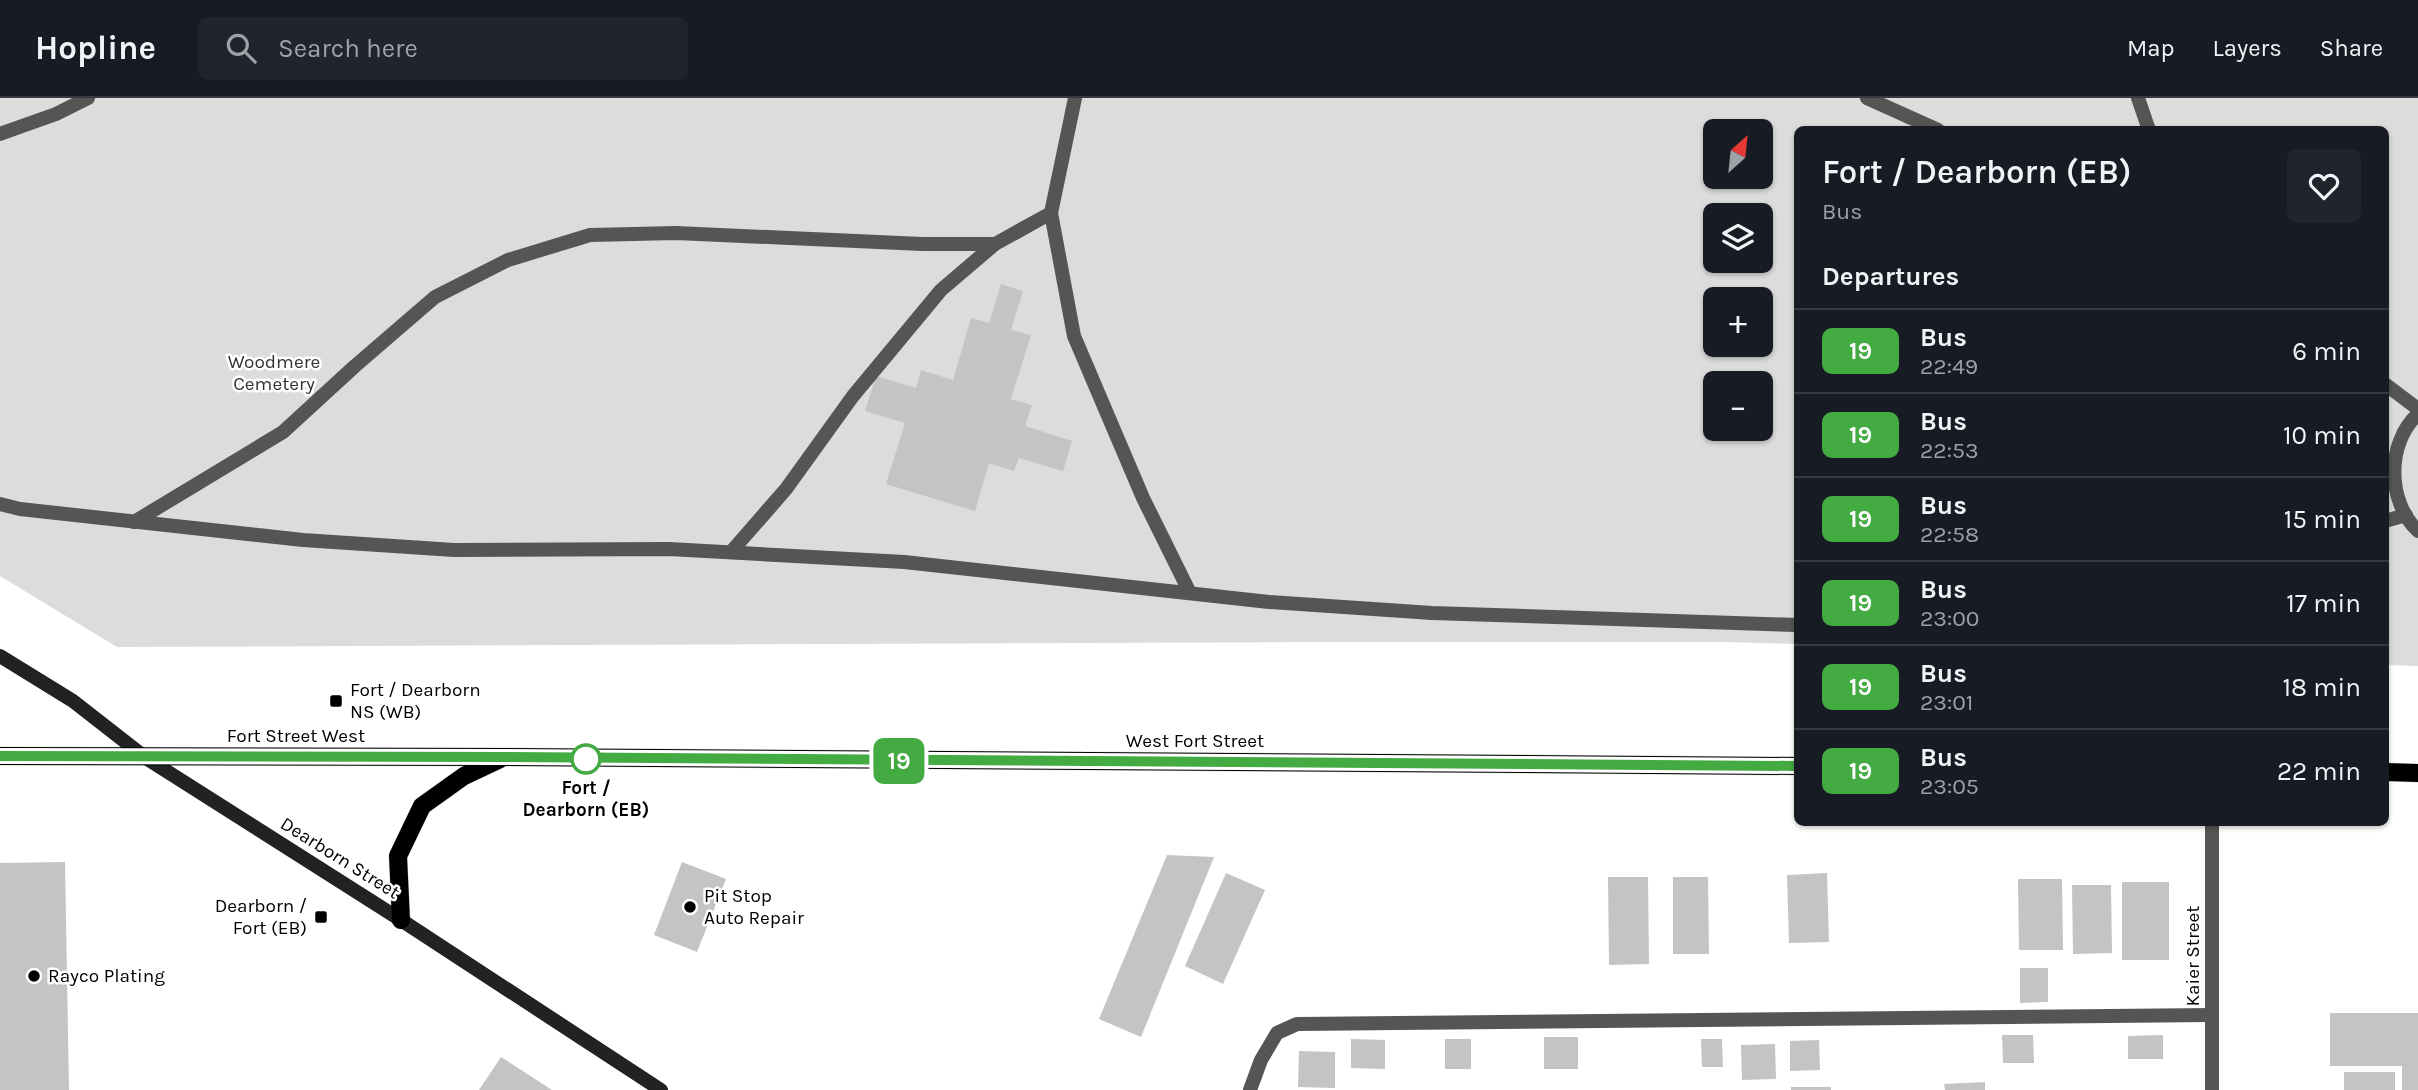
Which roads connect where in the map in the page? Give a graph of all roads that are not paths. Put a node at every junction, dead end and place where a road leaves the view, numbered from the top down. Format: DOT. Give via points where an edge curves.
graph roads {
  1 [pos="88,98"];
  2 [pos="1074,98"];
  3 [pos="1867,98"];
  4 [pos="2138,98"];
  5 [pos="1929,126"];
  6 [pos="2148,126"];
  7 [pos="0,135"];
  8 [pos="1051,213"];
  9 [pos="995,244"];
  10 [pos="2389,387"];
  11 [pos="2418,409"];
  12 [pos="2418,414"];
  13 [pos="0,504"];
  14 [pos="2406,515"];
  15 [pos="2389,520"];
  16 [pos="134,522"];
  17 [pos="2418,531"];
  18 [pos="731,552"];
  19 [pos="1190,593"];
  20 [pos="1794,625"];
  21 [pos="0,656"];
  22 [pos="0,756"];
  23 [pos="503,757"];
  24 [pos="146,758"];
  25 [pos="592,759"];
  26 [pos="1794,766"];
  27 [pos="2389,772"];
  28 [pos="2418,773"];
  29 [pos="2212,826"];
  30 [pos="401,920"];
  31 [pos="2212,1015"];
  32 [pos="661,1090"];
  33 [pos="1250,1090"];
  34 [pos="2212,1090"];
  1 -- 7 [label="street"];
  2 -- 8 [label="street"];
  3 -- 5 [label="street"];
  4 -- 6 [label="street"];
  8 -- 9 [label="street"];
  8 -- 19 [label="street" via="1074,336 1143,498"];
  9 -- 16 [label="street" via="676,233 590,235 508,260 435,298 283,432"];
  9 -- 18 [label="street" via="941,290 853,396 786,489"];
  10 -- 11 [label="street"];
  12 -- 14 [label="street" via="2398,444 2394,472 2398,500"];
  13 -- 16 [label="street"];
  14 -- 15 [label="street"];
  14 -- 17 [label="street"];
  16 -- 18 [label="street" via="454,550"];
  18 -- 19 [label="street" via="904,562"];
  19 -- 20 [label="street" via="1432,613"];
  21 -- 24 [label="street, Dearborn Street" via="73,701"];
  22 -- 24 [label="main road, Fort Street West"];
  23 -- 24 [label="main road, Fort Street West"];
  23 -- 25 [label="main road, Fort Street West"];
  23 -- 30 [label="main road" via="464,776 422,806 398,856"];
  24 -- 30 [label="street, Dearborn Street"];
  25 -- 26 [label="main road, West Fort Street"];
  27 -- 28 [label="main road"];
  29 -- 31 [label="street, Kaier Street"];
  30 -- 32 [label="street, Dearborn Street"];
  31 -- 33 [label="street" via="1297,1024 1277,1033"];
  31 -- 34 [label="street, Kaier Street"];
}
